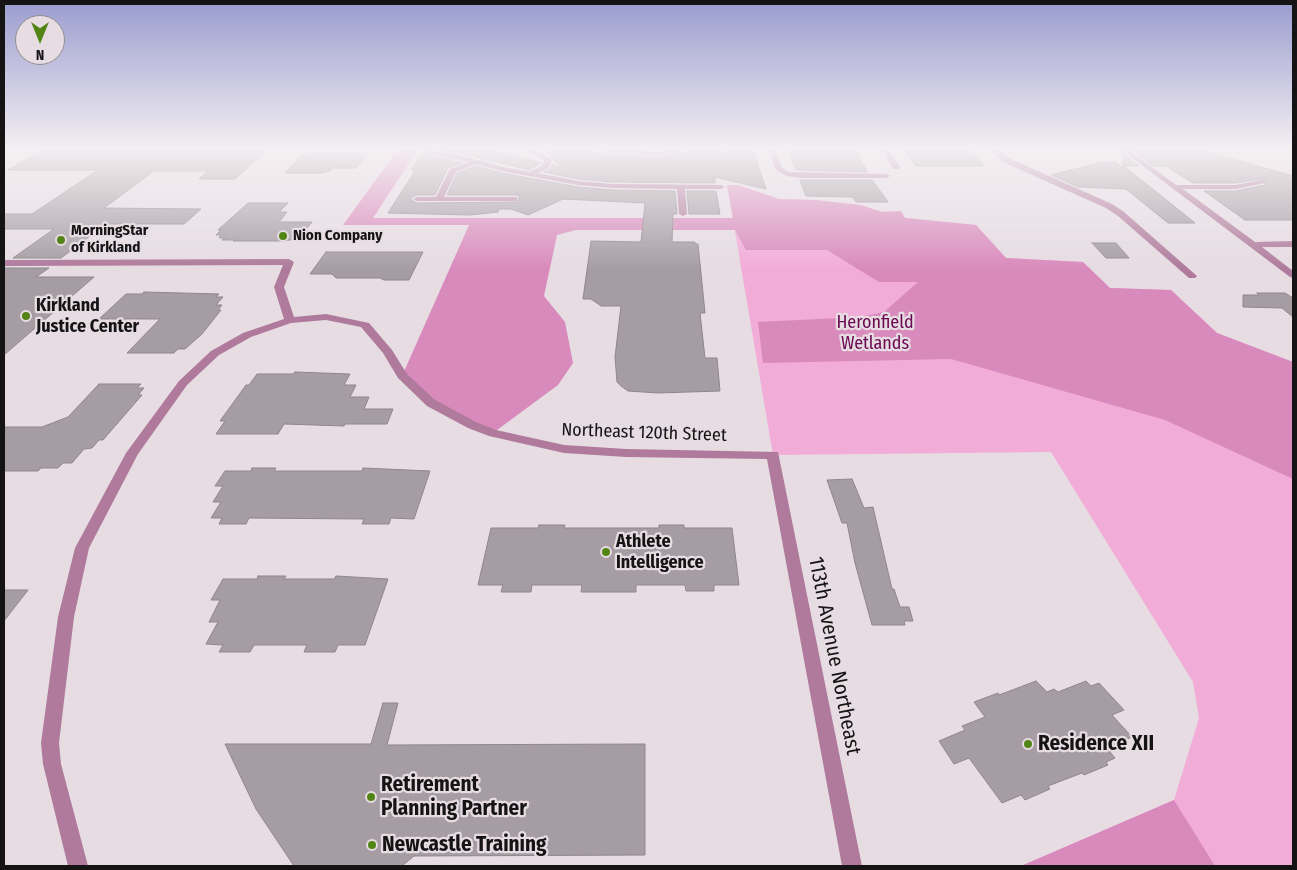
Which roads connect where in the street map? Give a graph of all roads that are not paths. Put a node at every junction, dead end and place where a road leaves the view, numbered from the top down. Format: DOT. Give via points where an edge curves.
graph roads {
  1 [pos="444,189"];
  2 [pos="681,189"];
  3 [pos="1070,189"];
  4 [pos="1177,189"];
  5 [pos="417,199"];
  6 [pos="439,199"];
  7 [pos="514,199"];
  8 [pos="683,214"];
  9 [pos="1254,244"];
  10 [pos="1293,244"];
  11 [pos="4,263"];
  12 [pos="1293,275"];
  13 [pos="1192,276"];
  14 [pos="290,320"];
  15 [pos="773,454"];
  16 [pos="78,866"];
  17 [pos="852,866"];
  1 -- 6 [label="street"];
  2 -- 8 [label="street"];
  3 -- 13 [label="street" via="1121,214"];
  4 -- 9 [label="street"];
  5 -- 6 [label="street"];
  6 -- 7 [label="street"];
  9 -- 10 [label="street"];
  9 -- 12 [label="street"];
  11 -- 14 [label="street" via="289,262 279,287"];
  14 -- 15 [label="street, Northeast 120th Street" via="326,317 365,325 388,352 402,376 431,403 472,425 514,439 564,449 608,452"];
  14 -- 16 [label="street, Northeast 120th Street" via="247,335 215,353 183,383 132,453 82,548 66,616 50,743 52,764"];
  15 -- 17 [label="street, 113th Avenue Northeast"];
}
